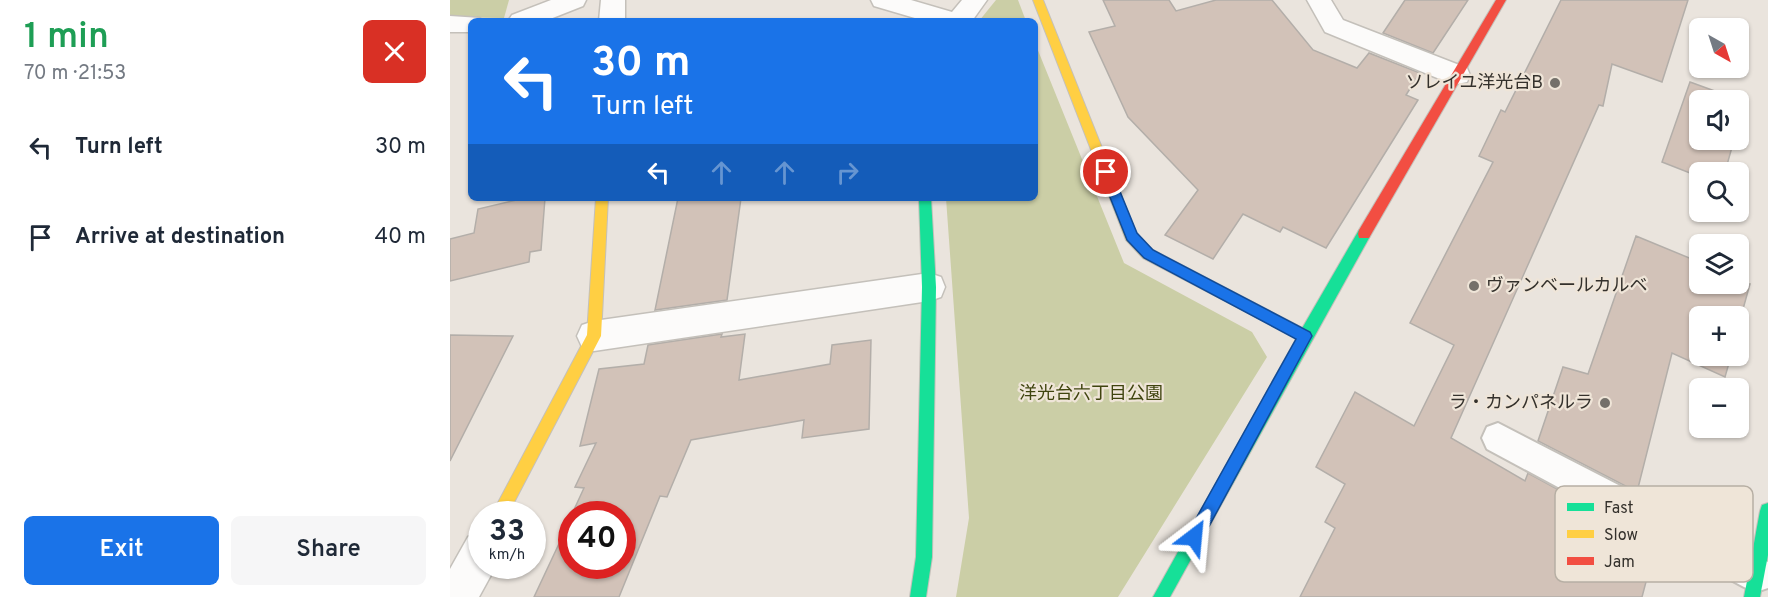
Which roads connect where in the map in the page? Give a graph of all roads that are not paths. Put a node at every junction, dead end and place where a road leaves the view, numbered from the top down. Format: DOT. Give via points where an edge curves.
graph roads {
  1 [pos="574,0"];
  2 [pos="613,0"];
  3 [pos="883,0"];
  4 [pos="975,0"];
  5 [pos="1038,0"];
  6 [pos="1319,0"];
  7 [pos="1501,0"];
  8 [pos="529,18"];
  9 [pos="612,18"];
  10 [pos="944,18"];
  11 [pos="961,18"];
  12 [pos="450,24"];
  13 [pos="468,24"];
  14 [pos="1457,75"];
  15 [pos="602,201"];
  16 [pos="925,201"];
  17 [pos="928,287"];
  18 [pos="594,336"];
  19 [pos="1305,336"];
  20 [pos="1498,438"];
  21 [pos="1581,486"];
  22 [pos="507,501"];
  23 [pos="1768,511"];
  24 [pos="468,577"];
  25 [pos="1754,586"];
  26 [pos="457,597"];
  27 [pos="918,597"];
  28 [pos="1161,597"];
  1 -- 8 [label="street"];
  2 -- 9 [label="street"];
  3 -- 10 [label="street"];
  4 -- 11 [label="street"];
  5 -- 19 [label="street" via="1131,236 1148,254"];
  6 -- 14 [label="street" via="1334,26"];
  7 -- 14 [label="street"];
  12 -- 13 [label="street"];
  14 -- 19 [label="street"];
  15 -- 18 [label="street"];
  16 -- 17 [label="street"];
  17 -- 18 [label="street"];
  17 -- 27 [label="street" via="924,557"];
  18 -- 22 [label="street"];
  19 -- 28 [label="street"];
  20 -- 21 [label="lane"];
  23 -- 25 [label="street"];
  24 -- 26 [label="street"];
}
